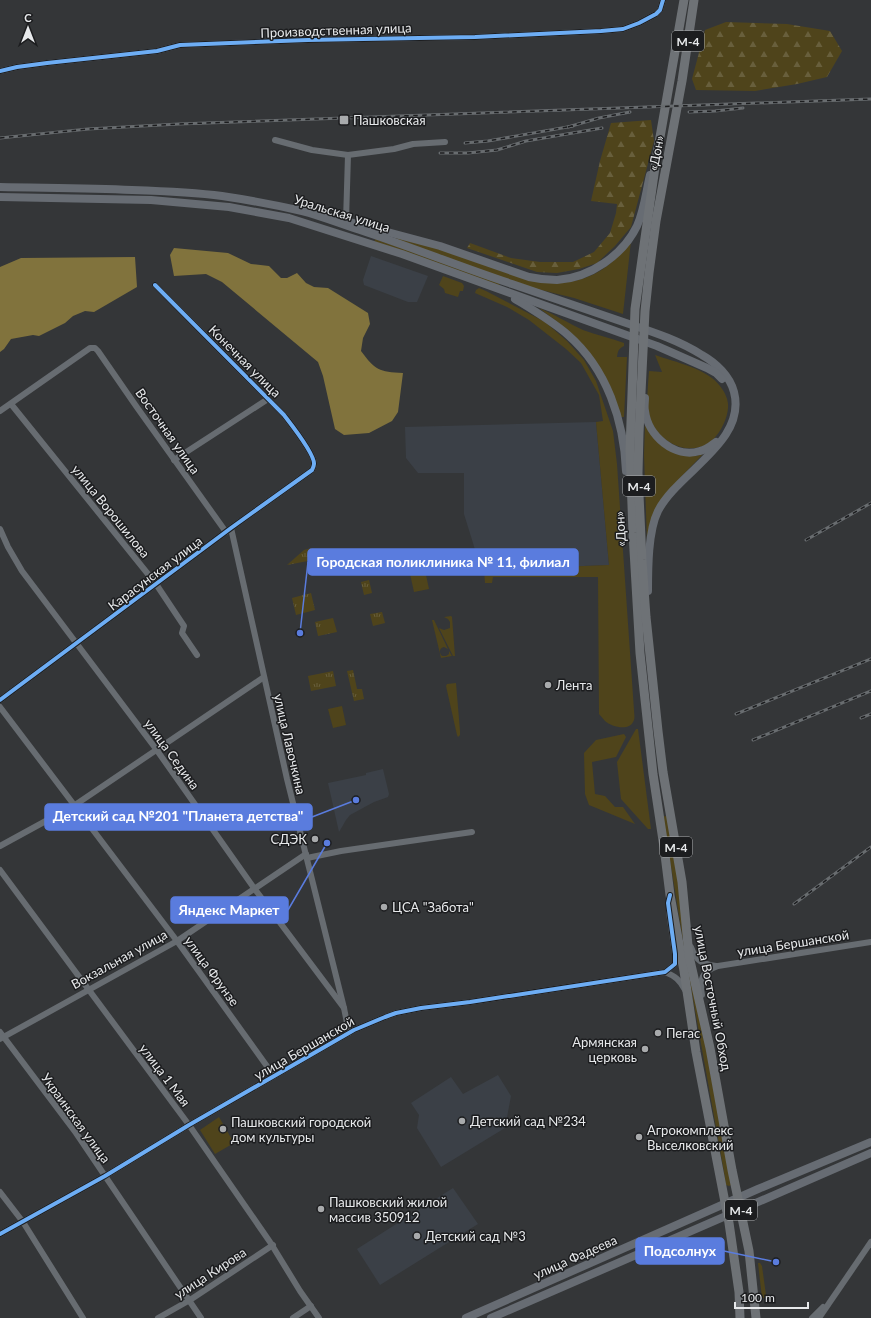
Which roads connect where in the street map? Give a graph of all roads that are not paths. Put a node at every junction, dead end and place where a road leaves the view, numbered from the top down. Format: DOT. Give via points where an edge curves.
graph roads {
  1 [pos="663,0"];
  2 [pos="684,0"];
  3 [pos="694,0"];
  4 [pos="0,71"];
  5 [pos="276,140"];
  6 [pos="445,142"];
  7 [pos="348,155"];
  8 [pos="656,160"];
  9 [pos="0,187"];
  10 [pos="0,197"];
  11 [pos="312,214"];
  12 [pos="346,221"];
  13 [pos="506,282"];
  14 [pos="155,285"];
  15 [pos="501,290"];
  16 [pos="643,356"];
  17 [pos="268,399"];
  18 [pos="11,404"];
  19 [pos="0,411"];
  20 [pos="313,458"];
  21 [pos="174,460"];
  22 [pos="0,529"];
  23 [pos="229,530"];
  24 [pos="633,533"];
  25 [pos="156,584"];
  26 [pos="646,617"];
  27 [pos="639,631"];
  28 [pos="76,643"];
  29 [pos="197,655"];
  30 [pos="264,677"];
  31 [pos="0,700"];
  32 [pos="0,707"];
  33 [pos="156,749"];
  34 [pos="75,805"];
  35 [pos="472,832"];
  36 [pos="0,846"];
  37 [pos="307,856"];
  38 [pos="0,870"];
  39 [pos="254,888"];
  40 [pos="670,895"];
  41 [pos="685,923"];
  42 [pos="177,941"];
  43 [pos="871,942"];
  44 [pos="718,966"];
  45 [pos="665,972"];
  46 [pos="88,989"];
  47 [pos="687,993"];
  48 [pos="344,1008"];
  49 [pos="705,1026"];
  50 [pos="349,1033"];
  51 [pos="1,1036"];
  52 [pos="274,1076"];
  53 [pos="189,1125"];
  54 [pos="871,1142"];
  55 [pos="871,1153"];
  56 [pos="106,1176"];
  57 [pos="785,1178"];
  58 [pos="789,1189"];
  59 [pos="0,1192"];
  60 [pos="23,1222"];
  61 [pos="0,1234"];
  62 [pos="871,1242"];
  63 [pos="273,1245"];
  64 [pos="831,1299"];
  65 [pos="190,1300"];
  66 [pos="311,1306"];
  67 [pos="758,1316"];
  68 [pos="83,1318"];
  69 [pos="158,1318"];
  70 [pos="201,1318"];
  71 [pos="292,1318"];
  72 [pos="319,1318"];
  73 [pos="466,1318"];
  74 [pos="491,1318"];
  75 [pos="740,1318"];
  76 [pos="812,1318"];
  77 [pos="819,1318"];
  1 -- 4 [label="street, Производственная улица" via="656,14 638,23 615,29 180,45 157,51"];
  2 -- 8 [label="highway, «Дон» / М-4"];
  3 -- 16 [label="highway, «Дон» / М-4" via="682,82 656,221 645,311"];
  5 -- 7 [label="street" via="312,150"];
  6 -- 7 [label="street" via="413,144"];
  7 -- 12 [label="street"];
  8 -- 12 [label="main road" via="638,224 630,239 593,270 564,279 529,278 440,246"];
  8 -- 24 [label="highway, «Дон» / М-4" via="635,309 630,450"];
  9 -- 11 [label="main road, Уральская улица" via="178,192 222,196"];
  10 -- 15 [label="main road, Уральская улица" via="151,200 229,207 306,222"];
  11 -- 12 [label="main road"];
  11 -- 13 [label="main road, Уральская улица"];
  13 -- 15 [label="main road" via="508,289"];
  13 -- 26 [label="main road, Уральская улица" via="662,336 712,362 723,372 733,389 735,412 732,423 708,456 676,487 658,512 649,551"];
  14 -- 17 [label="street, Конечная улица"];
  15 -- 16 [label="main road, Уральская улица" via="657,346 716,373 728,387 732,407 727,428 716,442 703,451 680,451 665,444 655,435 645,412 646,364"];
  15 -- 24 [label="main road" via="567,334 585,353 604,383 616,409 622,436"];
  16 -- 26 [label="highway, «Дон» / М-4" via="638,473"];
  17 -- 20 [label="street, Конечная улица" via="292,425"];
  17 -- 21 [label="street"];
  18 -- 19 [label="street"];
  18 -- 21 [label="street, Восточная улица" via="90,348 95,348"];
  18 -- 25 [label="street, улица Ворошилова"];
  20 -- 23 [label="street, Карасунская улица" via="312,470"];
  21 -- 23 [label="street, Восточная улица"];
  22 -- 28 [label="street, улица Седина" via="22,571"];
  23 -- 25 [label="street, Карасунская улица"];
  23 -- 30 [label="street, улица Лавочкина"];
  24 -- 27 [label="highway, «Дон» / М-4"];
  25 -- 28 [label="street, Карасунская улица"];
  25 -- 29 [label="street, улица Ворошилова" via="184,626 182,633"];
  26 -- 41 [label="highway, улица Восточный Обход / М-4" via="659,744 682,882"];
  27 -- 40 [label="highway, улица Восточный Обход / М-4" via="653,774"];
  28 -- 31 [label="street, Карасунская улица"];
  28 -- 33 [label="street, улица Седина"];
  30 -- 33 [label="street"];
  30 -- 37 [label="street, улица Лавочкина"];
  32 -- 34 [label="street, улица Фрунзе"];
  33 -- 34 [label="street"];
  33 -- 39 [label="street, улица Седина"];
  34 -- 36 [label="street"];
  34 -- 42 [label="street, улица Фрунзе"];
  35 -- 37 [label="street"];
  37 -- 39 [label="street, Вокзальная улица"];
  37 -- 48 [label="street, улица Лавочкина"];
  38 -- 46 [label="street, улица 1 Мая"];
  39 -- 42 [label="street, Вокзальная улица"];
  39 -- 48 [label="street, улица Седина"];
  40 -- 45 [label="street" via="668,903 675,964"];
  40 -- 47 [label="highway, улица Восточный Обход / М-4"];
  41 -- 44 [label="street, улица Бершанской" via="693,954 706,965"];
  41 -- 49 [label="highway, улица Восточный Обход / М-4" via="689,956"];
  42 -- 46 [label="street, Вокзальная улица"];
  42 -- 52 [label="street, улица Фрунзе"];
  43 -- 44 [label="street, улица Бершанской"];
  44 -- 49 [label="street, улица Бершанской" via="705,973 701,979"];
  45 -- 47 [label="street" via="679,980"];
  45 -- 50 [label="street, улица Бершанской" via="421,1008 396,1013"];
  46 -- 51 [label="street, Вокзальная улица"];
  46 -- 53 [label="street, улица 1 Мая"];
  47 -- 75 [label="highway, улица Восточный Обход / М-4" via="730,1228"];
  48 -- 50 [label="street, улица Лавочкина"];
  49 -- 67 [label="highway, улица Восточный Обход / М-4" via="750,1251"];
  50 -- 52 [label="street, улица Бершанской"];
  51 -- 56 [label="street, Украинская улица"];
  52 -- 53 [label="street, улица Бершанской"];
  53 -- 56 [label="street, улица Бершанской"];
  53 -- 63 [label="street, улица 1 Мая"];
  54 -- 57 [label="main road, улица Фадеева"];
  55 -- 58 [label="main road, улица Фадеева"];
  56 -- 60 [label="street, улица Бершанской"];
  56 -- 65 [label="street, Украинская улица"];
  57 -- 58 [label="main road" via="785,1184"];
  57 -- 73 [label="main road, улица Фадеева"];
  58 -- 74 [label="main road, улица Фадеева"];
  59 -- 60 [label="street"];
  60 -- 61 [label="street, улица Бершанской"];
  60 -- 68 [label="street"];
  62 -- 64 [label="street"];
  63 -- 65 [label="street, улица Кирова"];
  63 -- 66 [label="street, улица 1 Мая"];
  64 -- 76 [label="street"];
  64 -- 77 [label="street"];
  65 -- 69 [label="street, улица Кирова"];
  65 -- 70 [label="street, Украинская улица"];
  66 -- 71 [label="street"];
  66 -- 72 [label="street, улица 1 Мая"];
}
